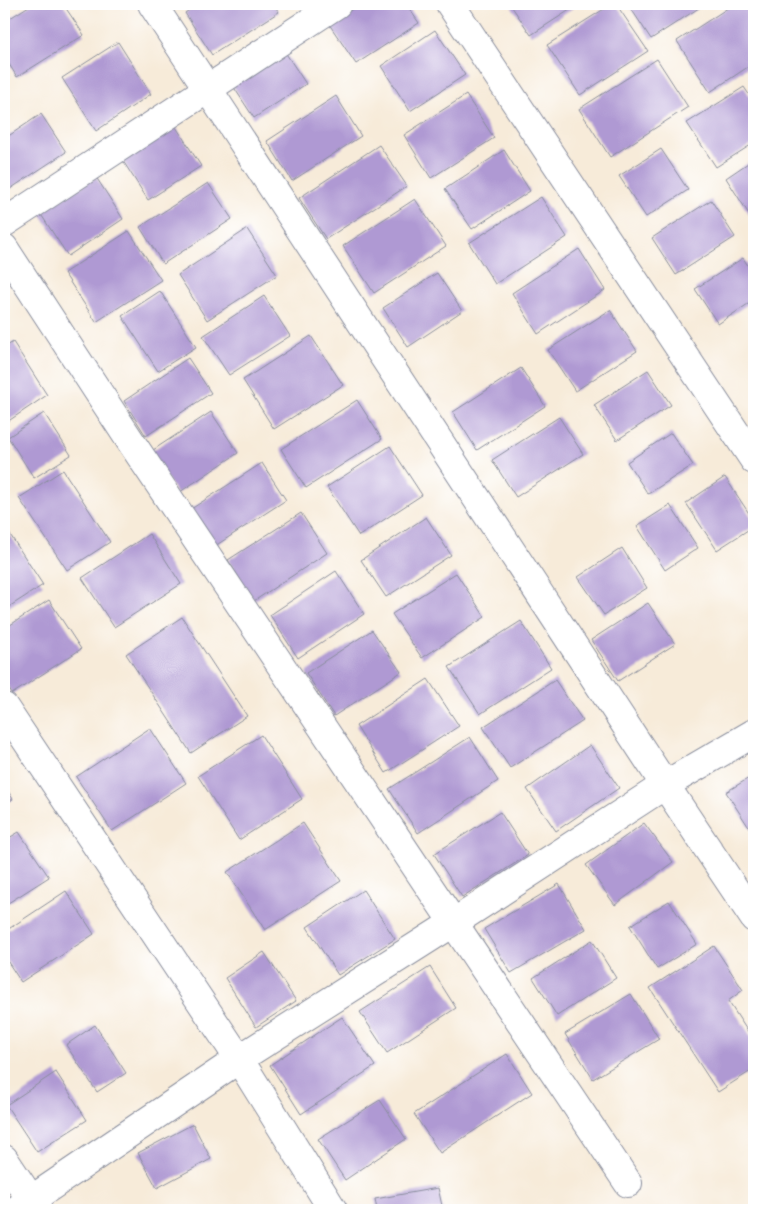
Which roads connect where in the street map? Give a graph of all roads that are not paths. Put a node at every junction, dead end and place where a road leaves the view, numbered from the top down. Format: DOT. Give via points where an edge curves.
graph roads {
  1 [pos="152,4"];
  2 [pos="337,4"];
  3 [pos="450,4"];
  4 [pos="208,88"];
  5 [pos="4,224"];
  6 [pos="4,248"];
  7 [pos="754,460"];
  8 [pos="4,707"];
  9 [pos="754,734"];
  10 [pos="665,785"];
  11 [pos="754,918"];
  12 [pos="453,923"];
  13 [pos="239,1059"];
  14 [pos="4,1159"];
  15 [pos="628,1183"];
  16 [pos="28,1207"];
  17 [pos="333,1210"];
  1 -- 4 [label="street"];
  2 -- 4 [label="street"];
  3 -- 7 [label="street"];
  4 -- 5 [label="street"];
  4 -- 10 [label="street"];
  6 -- 12 [label="street"];
  8 -- 13 [label="street"];
  9 -- 10 [label="street"];
  10 -- 11 [label="street"];
  10 -- 12 [label="street"];
  12 -- 13 [label="street"];
  12 -- 15 [label="street"];
  13 -- 16 [label="street"];
  13 -- 17 [label="street"];
  14 -- 16 [label="street"];
}
